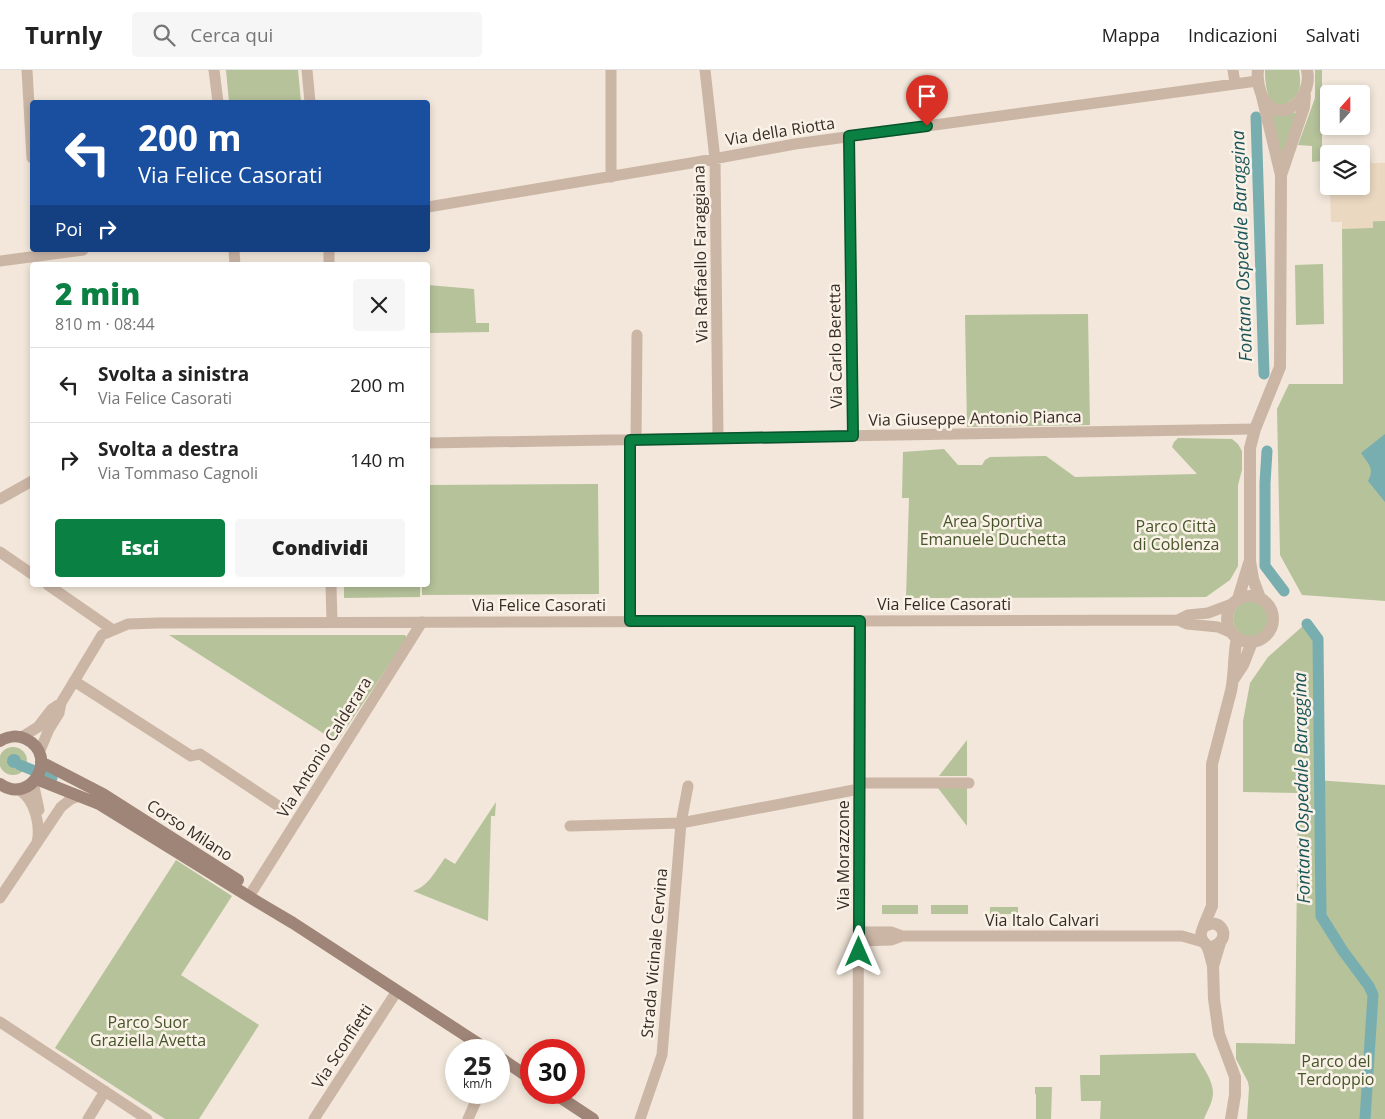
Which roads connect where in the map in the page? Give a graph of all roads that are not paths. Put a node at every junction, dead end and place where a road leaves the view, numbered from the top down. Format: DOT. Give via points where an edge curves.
graph roads {
  1 [pos="27,70"];
  2 [pos="214,70"];
  3 [pos="307,70"];
  4 [pos="610,70"];
  5 [pos="705,70"];
  6 [pos="1233,70"];
  7 [pos="1307,70"];
  8 [pos="1258,76"];
  9 [pos="1235,84"];
  10 [pos="1305,93"];
  11 [pos="1262,96"];
  12 [pos="218,100"];
  13 [pos="310,100"];
  14 [pos="30,123"];
  15 [pos="849,136"];
  16 [pos="715,159"];
  17 [pos="1281,174"];
  18 [pos="611,176"];
  19 [pos="430,207"];
  20 [pos="70,252"];
  21 [pos="39,257"];
  22 [pos="0,261"];
  23 [pos="637,335"];
  24 [pos="1255,429"];
  25 [pos="853,436"];
  26 [pos="718,438"];
  27 [pos="633,440"];
  28 [pos="430,443"];
  29 [pos="30,482"];
  30 [pos="0,499"];
  31 [pos="0,552"];
  32 [pos="1250,561"];
  33 [pos="30,573"];
  34 [pos="51,587"];
  35 [pos="331,587"];
  36 [pos="1260,598"];
  37 [pos="1235,602"];
  38 [pos="1178,620"];
  39 [pos="630,621"];
  40 [pos="860,621"];
  41 [pos="332,622"];
  42 [pos="422,622"];
  43 [pos="114,630"];
  44 [pos="1234,635"];
  45 [pos="1252,642"];
  46 [pos="1233,680"];
  47 [pos="74,681"];
  48 [pos="61,703"];
  49 [pos="3,736"];
  50 [pos="22,738"];
  51 [pos="40,757"];
  52 [pos="34,781"];
  53 [pos="969,783"];
  54 [pos="0,784"];
  55 [pos="688,786"];
  56 [pos="859,786"];
  57 [pos="18,789"];
  58 [pos="79,796"];
  59 [pos="34,802"];
  60 [pos="99,804"];
  61 [pos="283,809"];
  62 [pos="681,823"];
  63 [pos="570,826"];
  64 [pos="38,841"];
  65 [pos="253,890"];
  66 [pos="0,898"];
  67 [pos="1212,906"];
  68 [pos="293,923"];
  69 [pos="1219,925"];
  70 [pos="1203,927"];
  71 [pos="859,936"];
  72 [pos="1182,936"];
  73 [pos="1220,943"];
  74 [pos="1205,944"];
  75 [pos="1213,966"];
  76 [pos="397,990"];
  77 [pos="0,1022"];
  78 [pos="471,1039"];
  79 [pos="105,1092"];
  80 [pos="475,1104"];
  81 [pos="570,1104"];
  82 [pos="88,1119"];
  83 [pos="147,1119"];
  84 [pos="314,1119"];
  85 [pos="468,1119"];
  86 [pos="593,1119"];
  87 [pos="640,1119"];
  88 [pos="858,1119"];
  89 [pos="1231,1119"];
  1 -- 14 [label="street"];
  2 -- 12 [label="street"];
  3 -- 13 [label="street"];
  4 -- 18 [label="street"];
  5 -- 16 [label="street, Via Raffaello Faraggiana"];
  6 -- 9 [label="street"];
  7 -- 10 [label="street"];
  8 -- 9 [label="street, Via della Riotta"];
  8 -- 11 [label="street"];
  9 -- 15 [label="street, Via della Riotta"];
  10 -- 11 [label="street" via="1297,104 1285,110 1271,107"];
  10 -- 17 [label="street" via="1304,107"];
  11 -- 17 [label="street"];
  15 -- 16 [label="street, Via della Riotta"];
  15 -- 25 [label="street, Via Carlo Beretta"];
  16 -- 18 [label="street, Via della Riotta"];
  16 -- 26 [label="street, Via Raffaello Faraggiana"];
  17 -- 24 [label="street" via="1280,368"];
  18 -- 19 [label="street, Via della Riotta"];
  20 -- 21 [label="street"];
  21 -- 22 [label="street"];
  23 -- 27 [label="street"];
  24 -- 25 [label="street, Via Giuseppe Antonio Pianca"];
  24 -- 32 [label="street" via="1250,448"];
  25 -- 26 [label="street, Via Giuseppe Antonio Pianca"];
  26 -- 27 [label="street, Via Giuseppe Antonio Pianca"];
  27 -- 28 [label="street, Via Giuseppe Antonio Pianca"];
  27 -- 39 [label="street"];
  29 -- 30 [label="street"];
  31 -- 33 [label="street"];
  32 -- 36 [label="street"];
  32 -- 37 [label="street"];
  34 -- 43 [label="street"];
  35 -- 41 [label="street"];
  36 -- 37 [label="street" via="1245,596"];
  36 -- 45 [label="street" via="1271,608 1273,623 1266,636"];
  37 -- 38 [label="street"];
  37 -- 44 [label="street" via="1227,618"];
  38 -- 40 [label="street, Via Felice Casorati"];
  38 -- 44 [label="street" via="1218,627"];
  39 -- 40 [label="street, Via Felice Casorati"];
  39 -- 42 [label="street, Via Felice Casorati"];
  40 -- 56 [label="street, Via Morazzone"];
  41 -- 42 [label="street, Via Felice Casorati"];
  41 -- 43 [label="street, Via Felice Casorati" via="128,624"];
  42 -- 65 [label="street, Via Antonio Calderara"];
  43 -- 47 [label="street, Via Felice Casorati" via="102,636"];
  44 -- 45 [label="street"];
  44 -- 46 [label="street"];
  45 -- 46 [label="street"];
  46 -- 67 [label="street" via="1212,764"];
  47 -- 48 [label="street, Via Felice Casorati"];
  47 -- 61 [label="street" via="191,756 200,754"];
  48 -- 50 [label="street, Via Felice Casorati"];
  48 -- 51 [label="street, Via Felice Casorati" via="59,713 48,729"];
  49 -- 50 [label="main road"];
  50 -- 51 [label="main road, Corso Milano" via="34,745"];
  51 -- 52 [label="main road" via="40,772"];
  51 -- 65 [label="main road, Corso Milano"];
  52 -- 57 [label="main road"];
  52 -- 58 [label="main road, Corso Milano"];
  52 -- 59 [label="street"];
  53 -- 56 [label="street"];
  54 -- 57 [label="main road"];
  55 -- 62 [label="street, Strada Vicinale Cervina"];
  56 -- 62 [label="street"];
  56 -- 71 [label="street, Via Morazzone"];
  57 -- 59 [label="street"];
  58 -- 60 [label="main road, Corso Milano"];
  58 -- 64 [label="street" via="61,807"];
  59 -- 64 [label="street"];
  60 -- 65 [label="main road" via="105,803 250,892"];
  60 -- 68 [label="main road, Corso Milano"];
  62 -- 63 [label="street"];
  62 -- 87 [label="street, Strada Vicinale Cervina" via="662,1055"];
  64 -- 66 [label="street"];
  65 -- 68 [label="main road, Corso Milano"];
  67 -- 69 [label="street"];
  67 -- 70 [label="street"];
  68 -- 76 [label="main road, Corso Milano"];
  69 -- 70 [label="street" via="1211,923"];
  69 -- 73 [label="street" via="1224,932"];
  70 -- 72 [label="street, Via Italo Calvari"];
  70 -- 74 [label="street" via="1200,936"];
  71 -- 72 [label="street, Via Italo Calvari" via="892,932 902,936"];
  71 -- 88 [label="street, Via Morazzone"];
  72 -- 74 [label="street, Via Italo Calvari"];
  73 -- 74 [label="street" via="1213,947"];
  73 -- 75 [label="street"];
  74 -- 75 [label="street"];
  75 -- 89 [label="street" via="1219,1034 1235,1077"];
  76 -- 78 [label="main road, Corso Milano"];
  76 -- 84 [label="street, Via Sconfietti"];
  77 -- 79 [label="street"];
  79 -- 82 [label="street"];
  79 -- 83 [label="street"];
  80 -- 85 [label="street"];
  81 -- 86 [label="main road"];
}
